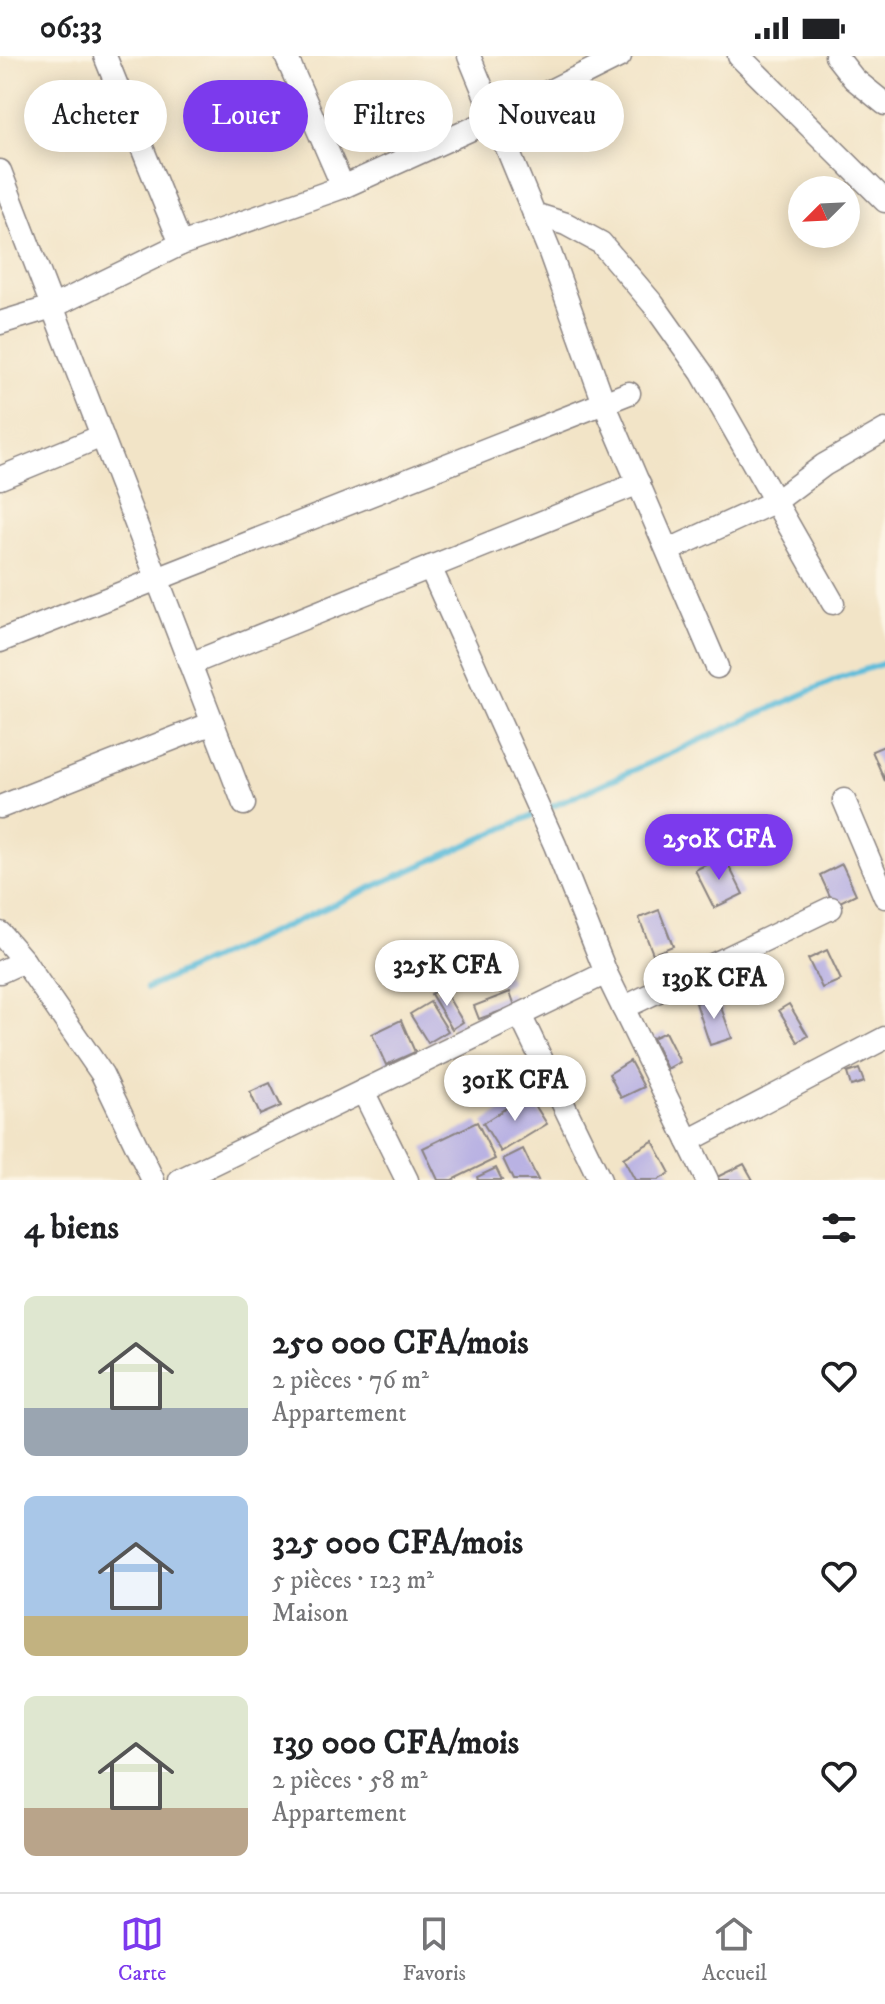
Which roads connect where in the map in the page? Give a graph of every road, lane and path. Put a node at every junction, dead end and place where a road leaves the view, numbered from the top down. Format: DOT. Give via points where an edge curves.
graph roads {
  1 [pos="105,56"];
  2 [pos="286,56"];
  3 [pos="469,56"];
  4 [pos="620,56"];
  5 [pos="739,56"];
  6 [pos="844,59"];
  7 [pos="479,80"];
  8 [pos="572,80"];
  9 [pos="885,104"];
  10 [pos="469,130"];
  11 [pos="509,152"];
  12 [pos="0,171"];
  13 [pos="343,187"];
  14 [pos="885,201"];
  15 [pos="534,214"];
  16 [pos="181,244"];
  17 [pos="52,307"];
  18 [pos="0,323"];
  19 [pos="629,393"];
  20 [pos="604,403"];
  21 [pos="885,430"];
  22 [pos="102,436"];
  23 [pos="0,478"];
  24 [pos="639,483"];
  25 [pos="776,501"];
  26 [pos="669,550"];
  27 [pos="430,567"];
  28 [pos="157,579"];
  29 [pos="833,603"];
  30 [pos="0,641"];
  31 [pos="190,664"];
  32 [pos="717,667"];
  33 [pos="213,723"];
  34 [pos="844,800"];
  35 [pos="244,804"];
  36 [pos="0,807"];
  37 [pos="883,888"];
  38 [pos="831,908"];
  39 [pos="0,933"];
  40 [pos="24,961"];
  41 [pos="0,972"];
  42 [pos="606,973"];
  43 [pos="623,1008"];
  44 [pos="520,1015"];
  45 [pos="885,1038"];
  46 [pos="363,1091"];
  47 [pos="688,1141"];
  48 [pos="153,1180"];
  49 [pos="180,1180"];
  50 [pos="407,1180"];
  51 [pos="600,1180"];
  52 [pos="707,1180"];
  1 -- 16 [label="street"];
  2 -- 13 [label="street"];
  3 -- 7 [label="street"];
  4 -- 8 [label="street"];
  5 -- 14 [label="street"];
  6 -- 9 [label="street"];
  10 -- 13 [label="street"];
  11 -- 15 [label="street"];
  12 -- 17 [label="street"];
  13 -- 16 [label="street"];
  15 -- 20 [label="street"];
  15 -- 25 [label="street" via="601,243 653,304 702,373"];
  16 -- 17 [label="street"];
  17 -- 18 [label="street"];
  17 -- 22 [label="street"];
  19 -- 20 [label="street"];
  20 -- 24 [label="street"];
  20 -- 28 [label="street"];
  21 -- 25 [label="street"];
  22 -- 23 [label="street"];
  22 -- 28 [label="street"];
  24 -- 26 [label="street"];
  24 -- 27 [label="street"];
  25 -- 26 [label="street"];
  25 -- 29 [label="street"];
  26 -- 32 [label="street"];
  27 -- 31 [label="street"];
  27 -- 42 [label="street" via="535,798"];
  28 -- 30 [label="street"];
  28 -- 31 [label="street"];
  31 -- 33 [label="street"];
  33 -- 35 [label="street"];
  33 -- 36 [label="street"];
  34 -- 37 [label="street"];
  38 -- 43 [label="street"];
  39 -- 40 [label="street"];
  40 -- 41 [label="street"];
  40 -- 48 [label="street" via="102,1074"];
  42 -- 43 [label="street"];
  42 -- 44 [label="street"];
  43 -- 47 [label="street"];
  44 -- 46 [label="street"];
  44 -- 51 [label="street"];
  45 -- 47 [label="street"];
  46 -- 49 [label="street"];
  46 -- 50 [label="street"];
  47 -- 52 [label="street"];
}
